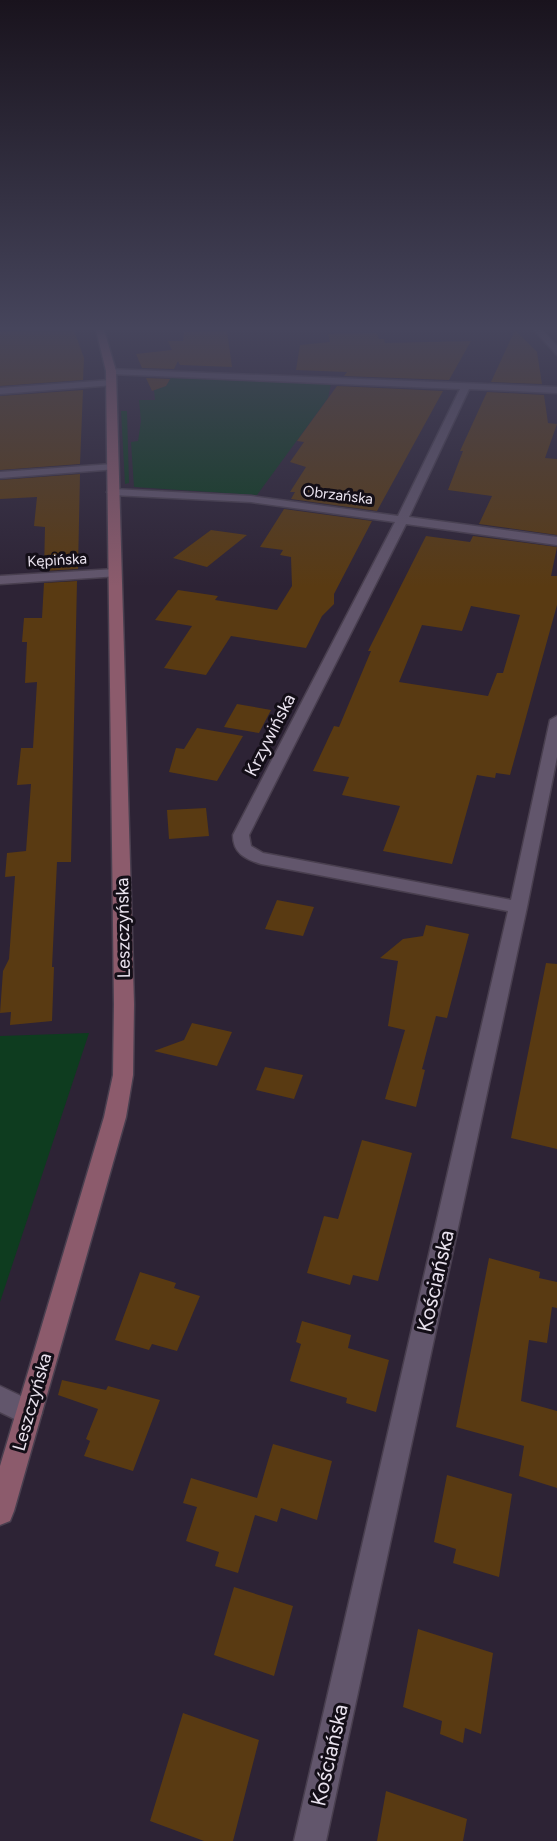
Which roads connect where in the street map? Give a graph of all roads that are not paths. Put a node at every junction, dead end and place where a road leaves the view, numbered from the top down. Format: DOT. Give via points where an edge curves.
graph roads {
  1 [pos="112,416"];
  2 [pos="452,416"];
  3 [pos="113,467"];
  4 [pos="0,475"];
  5 [pos="113,492"];
  6 [pos="403,518"];
  7 [pos="557,541"];
  8 [pos="115,573"];
  9 [pos="0,580"];
  10 [pos="557,720"];
  11 [pos="518,907"];
  12 [pos="0,1398"];
  13 [pos="29,1413"];
  14 [pos="0,1511"];
  15 [pos="310,1841"];
  1 -- 3 [label="street, Leszczyńska"];
  2 -- 6 [label="street, Krzywińska"];
  3 -- 4 [label="street"];
  3 -- 5 [label="street, Leszczyńska"];
  5 -- 6 [label="street, Obrzańska" via="251,499"];
  5 -- 8 [label="street, Leszczyńska"];
  6 -- 7 [label="street, Obrzańska"];
  6 -- 11 [label="street, Krzywińska" via="240,835 240,844 246,853 261,858"];
  8 -- 9 [label="street, Kępińska"];
  8 -- 13 [label="street, Leszczyńska" via="123,1075 101,1170"];
  10 -- 11 [label="street, Kościańska"];
  11 -- 15 [label="street, Kościańska"];
  12 -- 13 [label="street"];
  13 -- 14 [label="street, Leszczyńska"];
}
